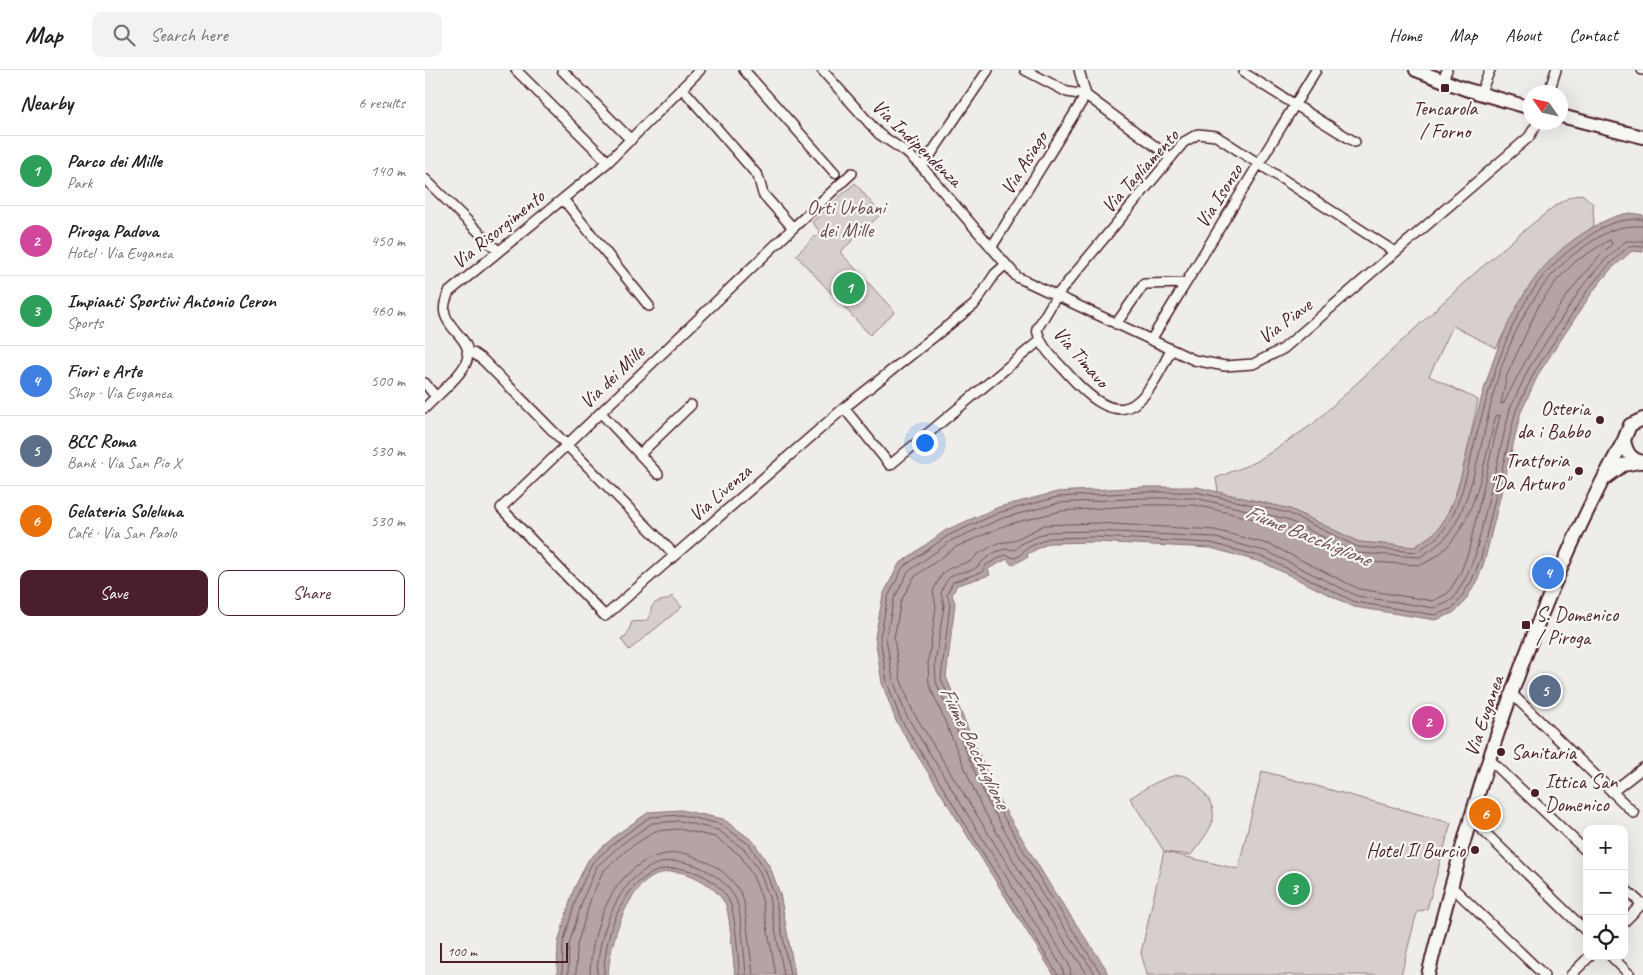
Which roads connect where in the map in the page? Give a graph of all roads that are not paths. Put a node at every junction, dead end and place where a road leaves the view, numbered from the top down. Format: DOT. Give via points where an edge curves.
graph roads {
  1 [pos="516,70"];
  2 [pos="562,70"];
  3 [pos="700,70"];
  4 [pos="744,70"];
  5 [pos="822,70"];
  6 [pos="988,70"];
  7 [pos="1025,70"];
  8 [pos="1079,70"];
  9 [pos="1316,70"];
  10 [pos="1415,70"];
  11 [pos="1491,70"];
  12 [pos="1557,70"];
  13 [pos="1244,73"];
  14 [pos="1445,75"];
  15 [pos="1552,85"];
  16 [pos="682,88"];
  17 [pos="1480,94"];
  18 [pos="1086,96"];
  19 [pos="1295,104"];
  20 [pos="1523,106"];
  21 [pos="1568,118"];
  22 [pos="1533,130"];
  23 [pos="1643,138"];
  24 [pos="631,140"];
  25 [pos="1355,142"];
  26 [pos="1171,158"];
  27 [pos="608,162"];
  28 [pos="1260,164"];
  29 [pos="922,167"];
  30 [pos="835,173"];
  31 [pos="853,173"];
  32 [pos="425,179"];
  33 [pos="563,199"];
  34 [pos="793,228"];
  35 [pos="991,248"];
  36 [pos="498,251"];
  37 [pos="1395,252"];
  38 [pos="1005,265"];
  39 [pos="1186,283"];
  40 [pos="1057,295"];
  41 [pos="649,306"];
  42 [pos="1116,324"];
  43 [pos="1151,340"];
  44 [pos="1039,341"];
  45 [pos="1171,350"];
  46 [pos="467,353"];
  47 [pos="425,383"];
  48 [pos="436,397"];
  49 [pos="691,405"];
  50 [pos="425,408"];
  51 [pos="844,408"];
  52 [pos="601,413"];
  53 [pos="1642,418"];
  54 [pos="1624,440"];
  55 [pos="568,444"];
  56 [pos="640,454"];
  57 [pos="1641,462"];
  58 [pos="658,474"];
  59 [pos="1604,479"];
  60 [pos="675,555"];
  61 [pos="1511,693"];
  62 [pos="1489,758"];
  63 [pos="1643,768"];
  64 [pos="1612,792"];
  65 [pos="1634,813"];
  66 [pos="1469,817"];
  67 [pos="1583,848"];
  68 [pos="1451,886"];
  69 [pos="1628,891"];
  70 [pos="1643,904"];
  71 [pos="1628,918"];
  72 [pos="1583,928"];
  73 [pos="1586,960"];
  74 [pos="1615,960"];
  75 [pos="1428,975"];
  76 [pos="1544,975"];
  77 [pos="1571,975"];
  78 [pos="1630,975"];
  1 -- 27 [label="street"];
  2 -- 24 [label="street"];
  3 -- 16 [label="street, Via Risorgimento"];
  4 -- 30 [label="street"];
  5 -- 29 [label="street, Via Indipendenza" via="879,134"];
  6 -- 29 [label="street"];
  7 -- 18 [label="street" via="1067,92"];
  8 -- 18 [label="street"];
  9 -- 19 [label="street, Via Isonzo"];
  10 -- 14 [label="street"];
  11 -- 17 [label="street"];
  12 -- 15 [label="street"];
  13 -- 19 [label="street"];
  14 -- 17 [label="street"];
  16 -- 24 [label="street, Via Risorgimento"];
  16 -- 34 [label="street" via="758,176 763,194"];
  17 -- 20 [label="street"];
  18 -- 26 [label="street"];
  18 -- 35 [label="street, Via Asiago"];
  19 -- 25 [label="street"];
  19 -- 28 [label="street, Via Isonzo"];
  21 -- 23 [label="street"];
  22 -- 37 [label="street, Via Piave"];
  24 -- 27 [label="street, Via Risorgimento"];
  26 -- 28 [label="street, Via Tagliamento" via="1184,142 1198,134 1216,136"];
  26 -- 40 [label="street, Via Tagliamento"];
  27 -- 33 [label="street, Via Risorgimento"];
  28 -- 37 [label="street, Via Tagliamento"];
  28 -- 39 [label="street, Via Isonzo"];
  29 -- 35 [label="street, Via Indipendenza"];
  31 -- 34 [label="street, Via dei Mille"];
  32 -- 36 [label="street"];
  33 -- 36 [label="street, Via Risorgimento"];
  33 -- 41 [label="street"];
  34 -- 52 [label="street, Via dei Mille"];
  35 -- 38 [label="street, Via Indipendenza"];
  36 -- 46 [label="street, Via Risorgimento" via="449,292 444,305 449,322 466,341"];
  37 -- 45 [label="street, Via Piave" via="1283,349 1253,364 1225,366 1194,360"];
  38 -- 40 [label="street, Via Piave" via="1017,277"];
  38 -- 51 [label="street, Via Livenza" via="995,274 974,306"];
  39 -- 42 [label="street" via="1144,284"];
  39 -- 43 [label="street, Via Isonzo"];
  40 -- 42 [label="street, Via Piave"];
  40 -- 44 [label="street, Via Timavo" via="1037,329"];
  42 -- 43 [label="street, Via Piave"];
  43 -- 45 [label="street, Via Piave"];
  44 -- 45 [label="street, Via Timavo" via="1093,399 1111,409 1132,405 1144,397 1154,385"];
  44 -- 51 [label="street" via="890,465"];
  46 -- 48 [label="street" via="465,364"];
  46 -- 55 [label="street" via="483,360"];
  47 -- 48 [label="street"];
  48 -- 50 [label="street"];
  49 -- 56 [label="street"];
  51 -- 60 [label="street, Via Livenza"];
  52 -- 55 [label="street, Via dei Mille"];
  52 -- 56 [label="street"];
  53 -- 54 [label="street, Via Euganea" via="1630,425"];
  54 -- 57 [label="street" via="1628,454"];
  54 -- 59 [label="street, Via Euganea"];
  55 -- 60 [label="street"];
  55 -- 60 [label="street, Via dei Mille" via="501,508 605,616"];
  56 -- 58 [label="street"];
  57 -- 59 [label="street" via="1619,467"];
  59 -- 61 [label="street, Via Euganea" via="1577,533"];
  61 -- 62 [label="street, Via Euganea"];
  61 -- 64 [label="street"];
  62 -- 66 [label="street, Via Euganea"];
  62 -- 67 [label="street"];
  63 -- 64 [label="street"];
  64 -- 65 [label="street"];
  66 -- 68 [label="street, Via Euganea"];
  66 -- 72 [label="street"];
  68 -- 75 [label="street, Via Euganea"];
  68 -- 76 [label="street"];
  69 -- 70 [label="street"];
  70 -- 71 [label="street"];
  73 -- 77 [label="street"];
  74 -- 78 [label="street"];
}
